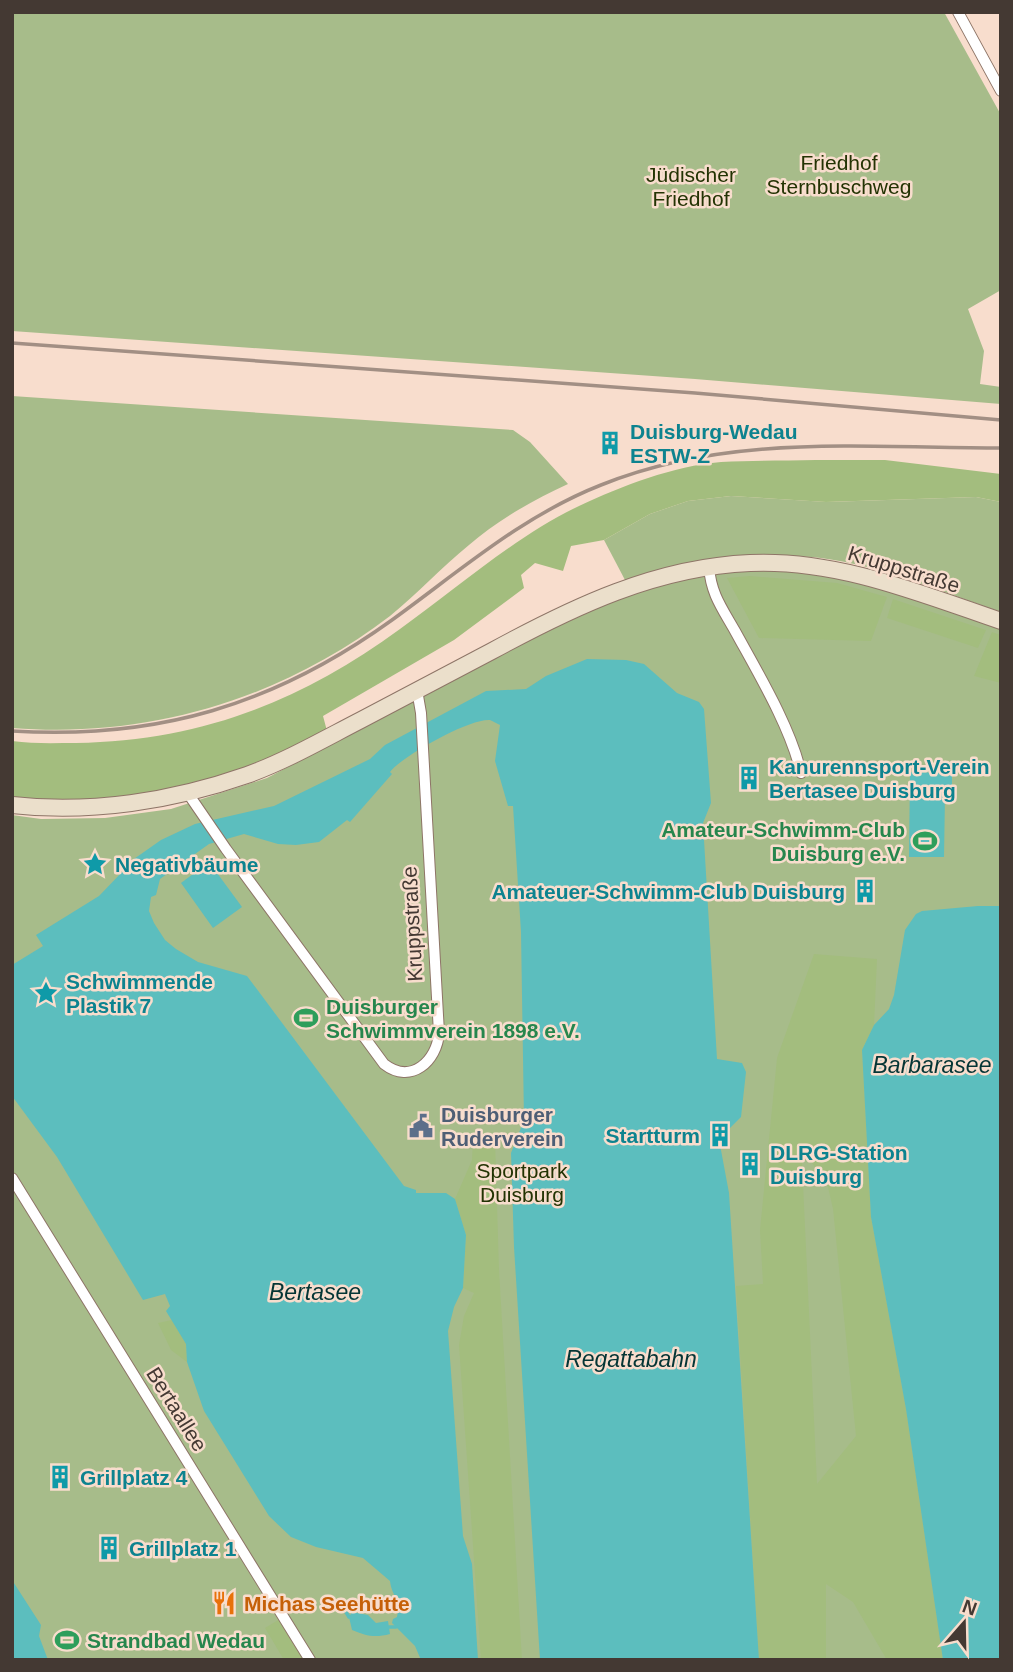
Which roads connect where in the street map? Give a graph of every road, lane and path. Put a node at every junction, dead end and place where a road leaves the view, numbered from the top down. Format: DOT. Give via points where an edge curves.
graph roads {
  1 [pos="958,12"];
  2 [pos="1001,91"];
  3 [pos="709,567"];
  4 [pos="1001,621"];
  5 [pos="417,690"];
  6 [pos="801,774"];
  7 [pos="187,792"];
  8 [pos="12,805"];
  9 [pos="12,1178"];
  10 [pos="310,1660"];
  1 -- 2 [label="street"];
  3 -- 4 [label="street, Kruppstraße" via="751,563 835,569"];
  3 -- 5 [label="street, Kruppstraße" via="608,593"];
  3 -- 6 [label="street" via="712,592 763,684 797,754"];
  5 -- 7 [label="street, Kruppstraße" via="287,758"];
  5 -- 7 [label="street, Kruppstraße" via="439,1033 435,1052 423,1066 402,1072 384,1064"];
  7 -- 8 [label="street, Kruppstraße" via="108,806"];
  9 -- 10 [label="street, Bertaallee"];
}
